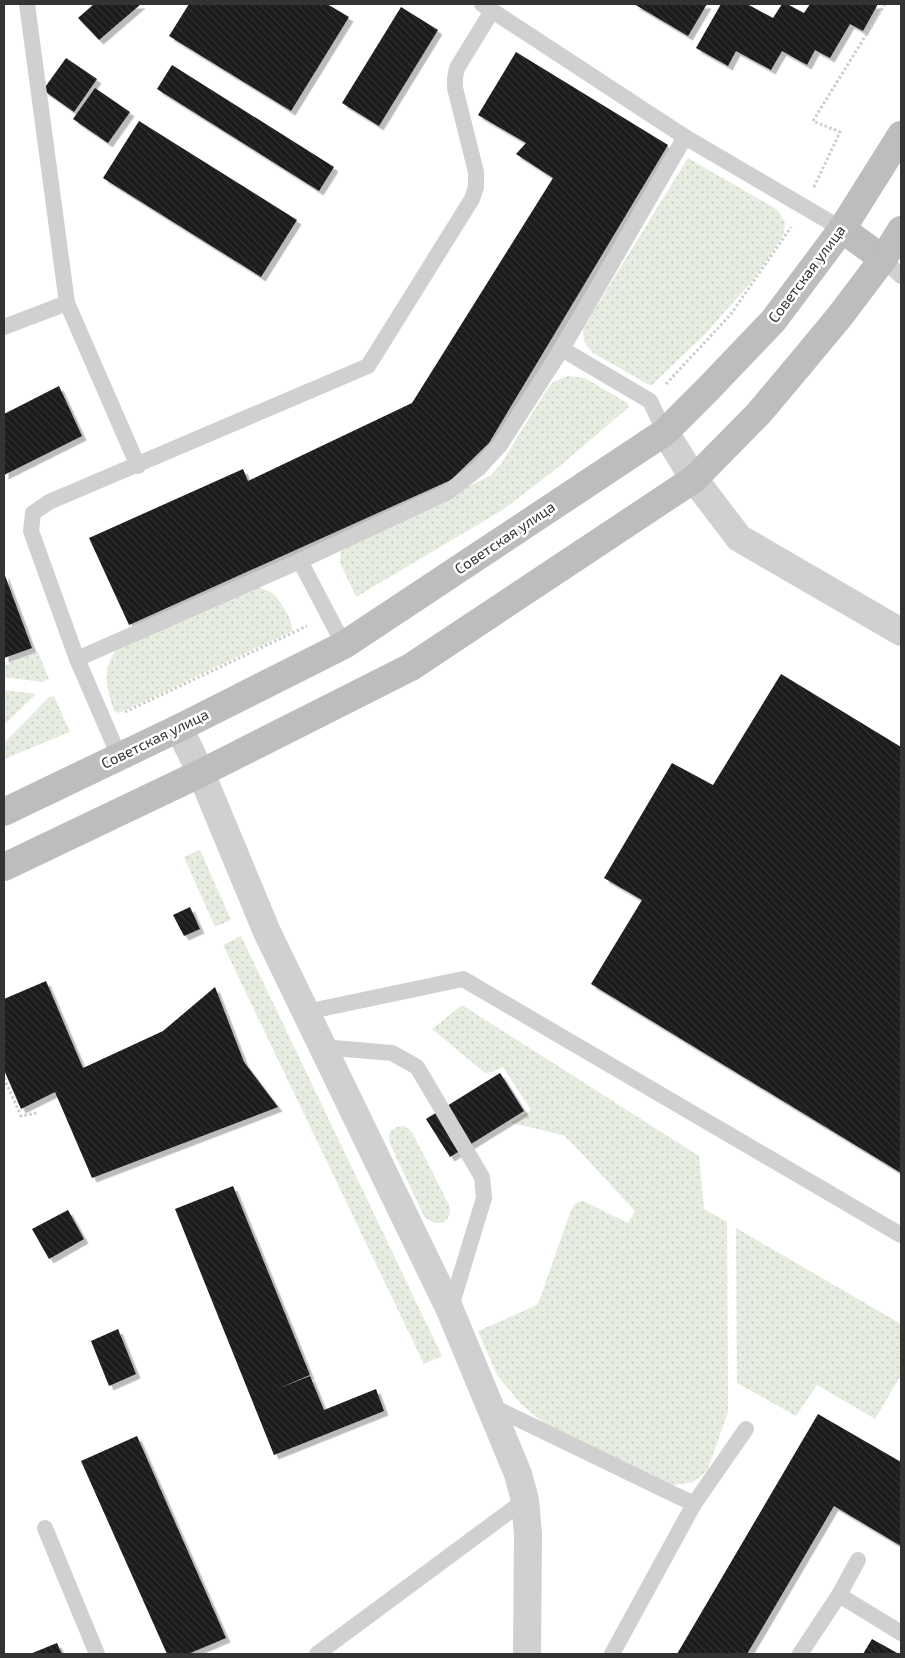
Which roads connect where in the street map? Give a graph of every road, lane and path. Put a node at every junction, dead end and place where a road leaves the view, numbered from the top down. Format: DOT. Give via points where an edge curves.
graph roads {
  1 [pos="27,4"];
  2 [pos="885,4"];
  3 [pos="487,7"];
  4 [pos="840,132"];
  5 [pos="901,135"];
  6 [pos="684,137"];
  7 [pos="842,228"];
  8 [pos="901,230"];
  9 [pos="892,268"];
  10 [pos="67,303"];
  11 [pos="4,327"];
  12 [pos="562,350"];
  13 [pos="665,432"];
  14 [pos="138,466"];
  15 [pos="694,479"];
  16 [pos="300,560"];
  17 [pos="901,632"];
  18 [pos="344,645"];
  19 [pos="77,660"];
  20 [pos="180,728"];
  21 [pos="119,756"];
  22 [pos="201,773"];
  23 [pos="4,812"];
  24 [pos="4,867"];
  25 [pos="306,1012"];
  26 [pos="322,1046"];
  27 [pos="4,1078"];
  28 [pos="37,1113"];
  29 [pos="901,1235"];
  30 [pos="450,1310"];
  31 [pos="491,1406"];
  32 [pos="746,1429"];
  33 [pos="525,1500"];
  34 [pos="694,1504"];
  35 [pos="45,1528"];
  36 [pos="858,1560"];
  37 [pos="839,1595"];
  38 [pos="901,1634"];
  39 [pos="97,1654"];
  40 [pos="318,1654"];
  41 [pos="527,1654"];
  42 [pos="612,1654"];
  43 [pos="800,1654"];
  1 -- 10 [label="lane"];
  2 -- 4 [label="path" via="813,121"];
  3 -- 6 [label="lane"];
  3 -- 14 [label="lane" via="455,78 476,172 476,187 472,199 368,366"];
  5 -- 7 [label="main road, Советская улица"];
  6 -- 7 [label="lane"];
  6 -- 12 [label="lane"];
  7 -- 9 [label="main road"];
  7 -- 13 [label="main road, Советская улица" via="773,322"];
  8 -- 9 [label="main road"];
  9 -- 15 [label="main road" via="840,316 759,413"];
  10 -- 11 [label="lane"];
  10 -- 14 [label="lane"];
  12 -- 13 [label="lane" via="650,401"];
  12 -- 16 [label="lane" via="500,445 478,470 448,492"];
  13 -- 15 [label="street"];
  13 -- 18 [label="main road, Советская улица"];
  14 -- 19 [label="lane" via="49,502 33,513 31,531"];
  15 -- 17 [label="street" via="739,538"];
  15 -- 22 [label="main road" via="411,667"];
  16 -- 18 [label="lane"];
  16 -- 19 [label="lane"];
  18 -- 20 [label="main road, Советская улица"];
  19 -- 21 [label="lane"];
  20 -- 21 [label="main road, Советская улица"];
  20 -- 22 [label="street"];
  21 -- 23 [label="main road, Советская улица"];
  22 -- 24 [label="main road"];
  22 -- 25 [label="street" via="267,932"];
  25 -- 26 [label="street"];
  25 -- 29 [label="lane" via="464,979"];
  26 -- 30 [label="street"];
  26 -- 30 [label="lane" via="392,1053 417,1067 482,1177 484,1198"];
  27 -- 28 [label="path" via="21,1116"];
  30 -- 31 [label="street"];
  31 -- 33 [label="street"];
  31 -- 34 [label="lane"];
  32 -- 34 [label="lane"];
  33 -- 40 [label="lane"];
  33 -- 41 [label="street" via="528,1534"];
  34 -- 42 [label="lane"];
  35 -- 39 [label="lane"];
  36 -- 37 [label="lane"];
  37 -- 38 [label="lane"];
  37 -- 43 [label="lane"];
}
